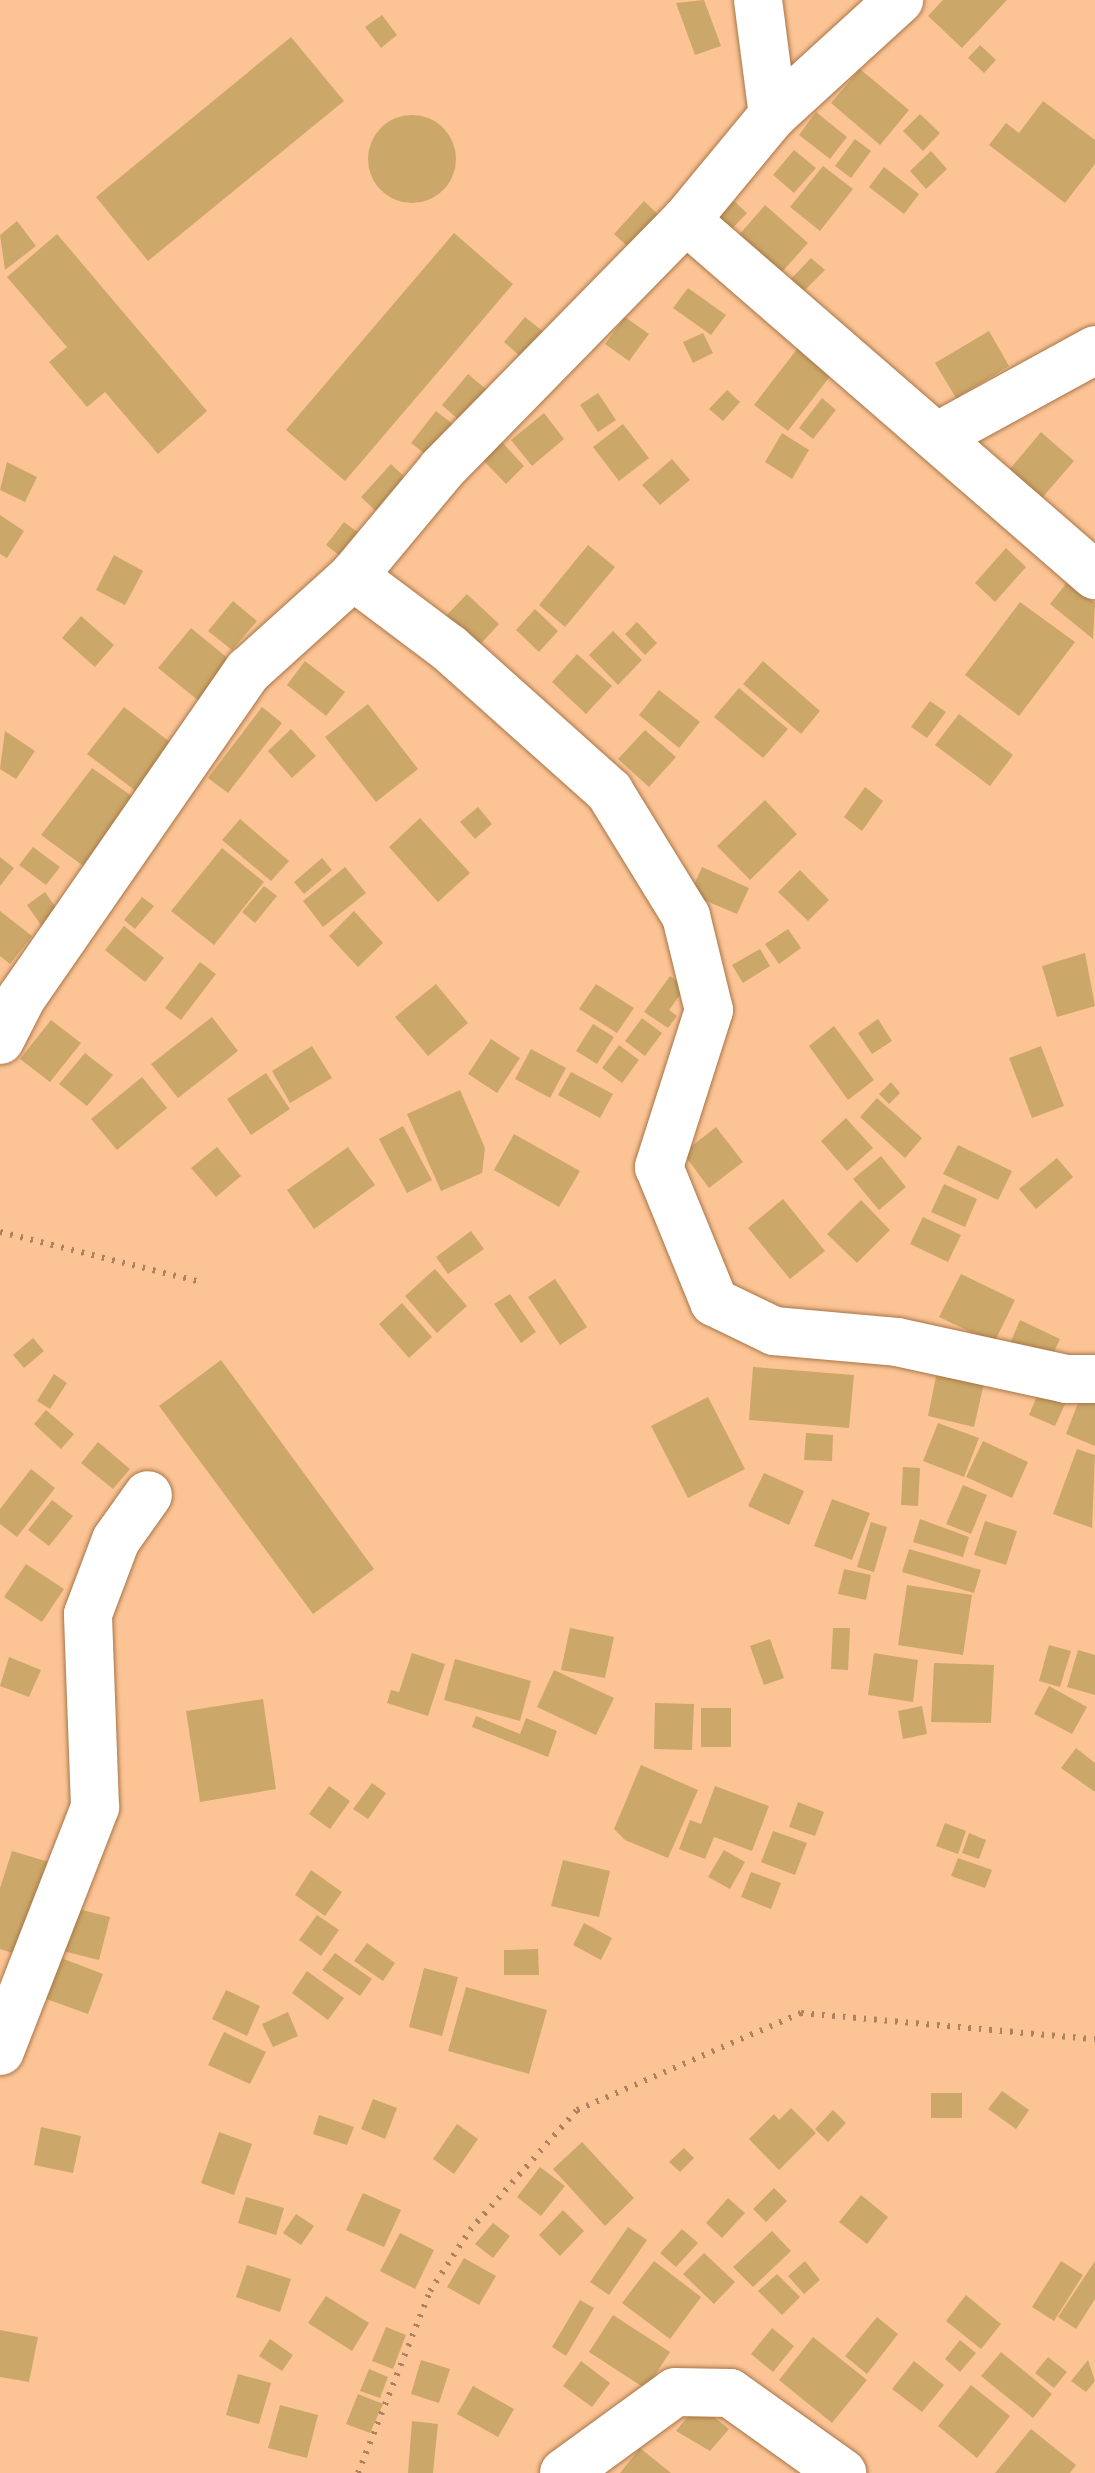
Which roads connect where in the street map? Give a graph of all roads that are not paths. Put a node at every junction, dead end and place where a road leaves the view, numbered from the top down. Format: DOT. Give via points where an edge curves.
graph roads {
  1 [pos="758,0"];
  2 [pos="900,0"];
  3 [pos="773,114"];
  4 [pos="686,220"];
  5 [pos="1095,350"];
  6 [pos="940,435"];
  7 [pos="1095,574"];
  8 [pos="353,576"];
  9 [pos="0,1040"];
  10 [pos="1095,1379"];
  11 [pos="148,1494"];
  12 [pos="0,2051"];
  13 [pos="564,2473"];
  14 [pos="842,2473"];
  1 -- 3 [label="street"];
  2 -- 3 [label="street"];
  3 -- 4 [label="street"];
  4 -- 6 [label="street"];
  4 -- 8 [label="street" via="442,469"];
  5 -- 6 [label="street"];
  6 -- 7 [label="street"];
  8 -- 9 [label="street" via="248,671 22,997"];
  8 -- 10 [label="street" via="449,648 609,792 686,916 708,1010 659,1167 714,1302 774,1331 897,1342 1066,1379"];
  11 -- 12 [label="street" via="116,1540 88,1614 94,1807"];
  13 -- 14 [label="street" via="675,2392 730,2393"];
}
